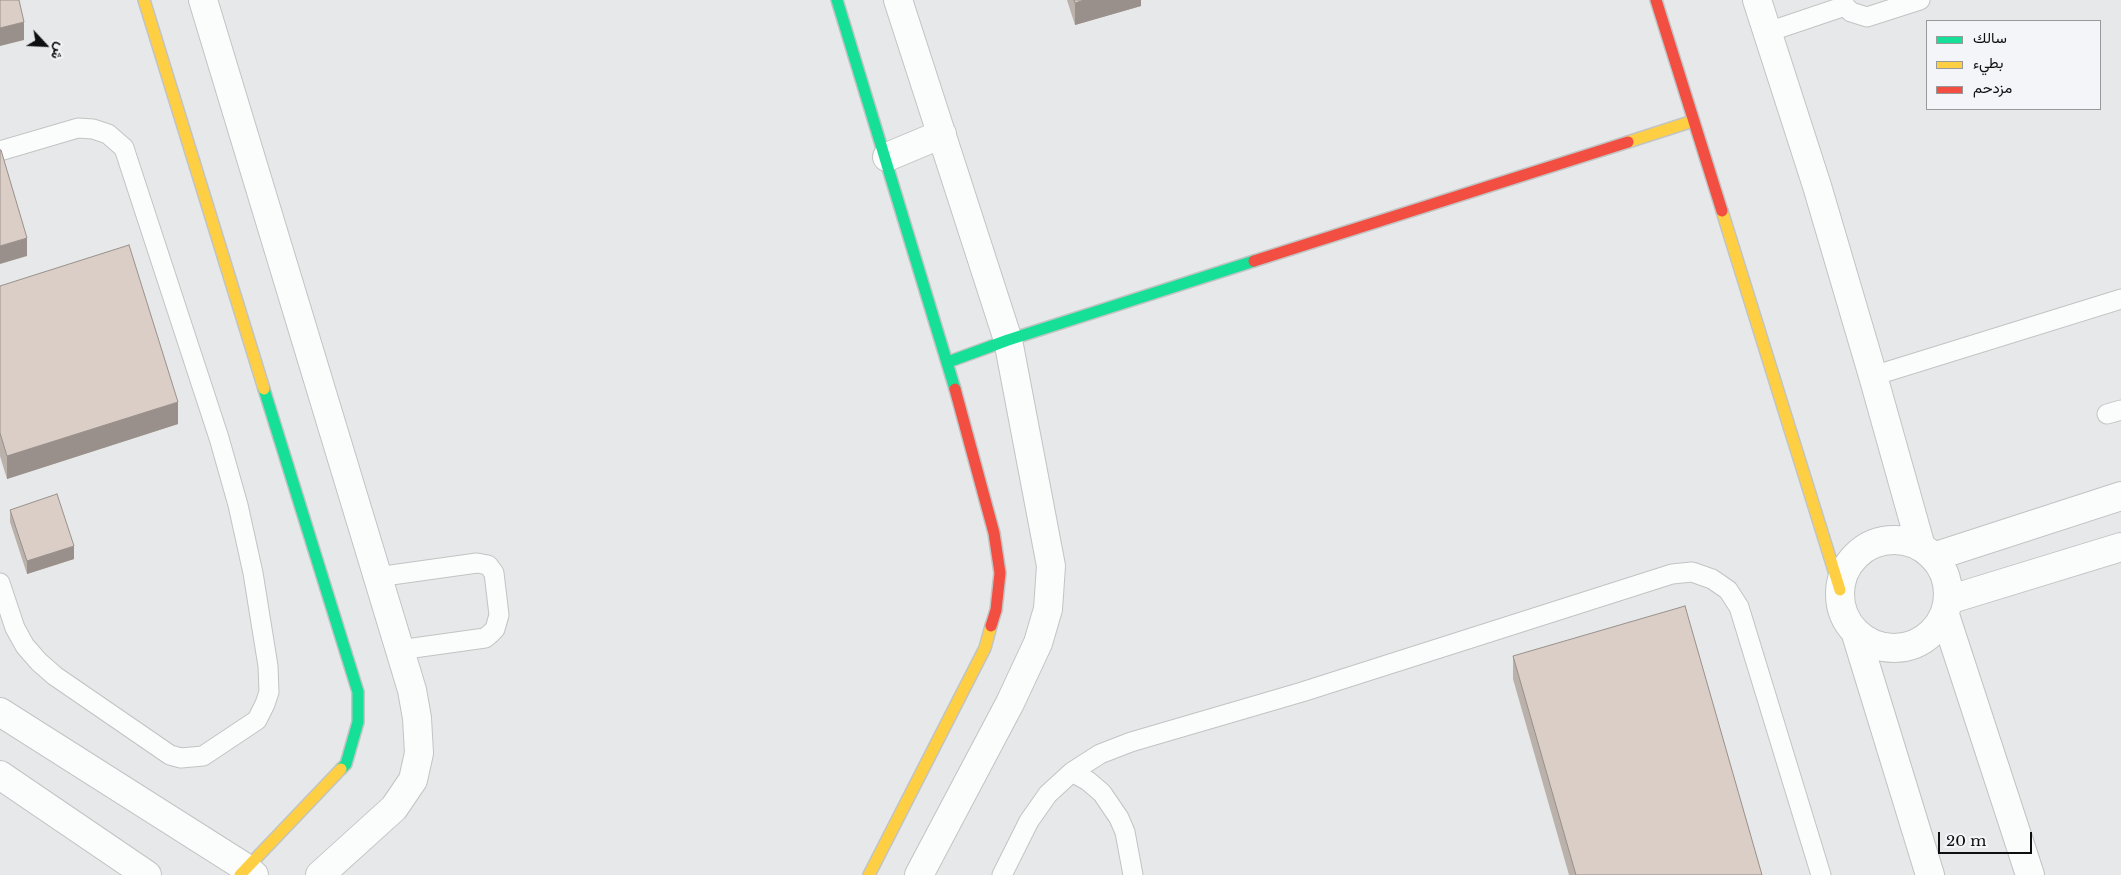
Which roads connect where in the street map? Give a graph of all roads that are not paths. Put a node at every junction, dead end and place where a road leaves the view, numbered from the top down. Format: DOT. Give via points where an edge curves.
graph roads {
  1 [pos="144,0"];
  2 [pos="203,0"];
  3 [pos="837,0"];
  4 [pos="898,0"];
  5 [pos="1656,0"];
  6 [pos="1758,0"];
  7 [pos="1920,0"];
  8 [pos="1844,3"];
  9 [pos="1768,32"];
  10 [pos="1693,121"];
  11 [pos="942,134"];
  12 [pos="0,151"];
  13 [pos="887,157"];
  14 [pos="2121,299"];
  15 [pos="1008,340"];
  16 [pos="948,362"];
  17 [pos="1873,376"];
  18 [pos="2121,496"];
  19 [pos="2121,548"];
  20 [pos="1927,552"];
  21 [pos="377,577"];
  22 [pos="0,583"];
  23 [pos="1840,590"];
  24 [pos="1946,607"];
  25 [pos="1855,632"];
  26 [pos="399,650"];
  27 [pos="0,712"];
  28 [pos="1072,772"];
  29 [pos="0,776"];
  30 [pos="134,872"];
  31 [pos="247,873"];
  32 [pos="320,875"];
  33 [pos="869,875"];
  34 [pos="919,875"];
  35 [pos="1002,875"];
  36 [pos="1133,875"];
  37 [pos="1821,875"];
  38 [pos="1930,875"];
  39 [pos="2030,875"];
  1 -- 31 [label="street" via="358,692 358,722 346,764"];
  2 -- 21 [label="street"];
  3 -- 13 [label="street"];
  4 -- 11 [label="street"];
  5 -- 10 [label="street"];
  6 -- 9 [label="street"];
  7 -- 8 [label="lane" via="1867,17 1851,12"];
  8 -- 9 [label="lane"];
  9 -- 17 [label="street"];
  10 -- 15 [label="street"];
  10 -- 23 [label="street"];
  11 -- 13 [label="street"];
  11 -- 15 [label="street"];
  12 -- 22 [label="lane" via="78,128 108,134 124,148 238,505 268,666 265,704 257,720 202,756 181,758 170,755 39,662 15,628"];
  13 -- 16 [label="street"];
  14 -- 17 [label="lane"];
  15 -- 16 [label="street"];
  15 -- 34 [label="street" via="1051,566 1048,609 1038,643 1010,703"];
  16 -- 33 [label="street" via="994,533 1000,573 996,610 985,648 967,686"];
  17 -- 20 [label="street"];
  18 -- 20 [label="street"];
  19 -- 24 [label="street"];
  20 -- 23 [label="street" via="1907,542 1876,543 1852,562"];
  20 -- 24 [label="street" via="1942,569 1947,584"];
  21 -- 26 [label="street"];
  21 -- 26 [label="lane" via="477,563 488,565 494,573 499,615 490,634 485,638"];
  23 -- 25 [label="street" via="1844,612"];
  24 -- 25 [label="street" via="1936,628 1912,646 1881,647"];
  24 -- 39 [label="street"];
  25 -- 38 [label="street"];
  26 -- 32 [label="street" via="417,718 419,753 413,780 394,808"];
  27 -- 31 [label="street"];
  28 -- 35 [label="lane" via="1048,794 1029,821"];
  28 -- 36 [label="lane" via="1088,781 1111,804 1125,832"];
  28 -- 37 [label="lane" via="1100,754 1131,742 1302,692 1672,574 1692,572 1712,579 1728,590 1739,607"];
  29 -- 30 [label="street"];
}
